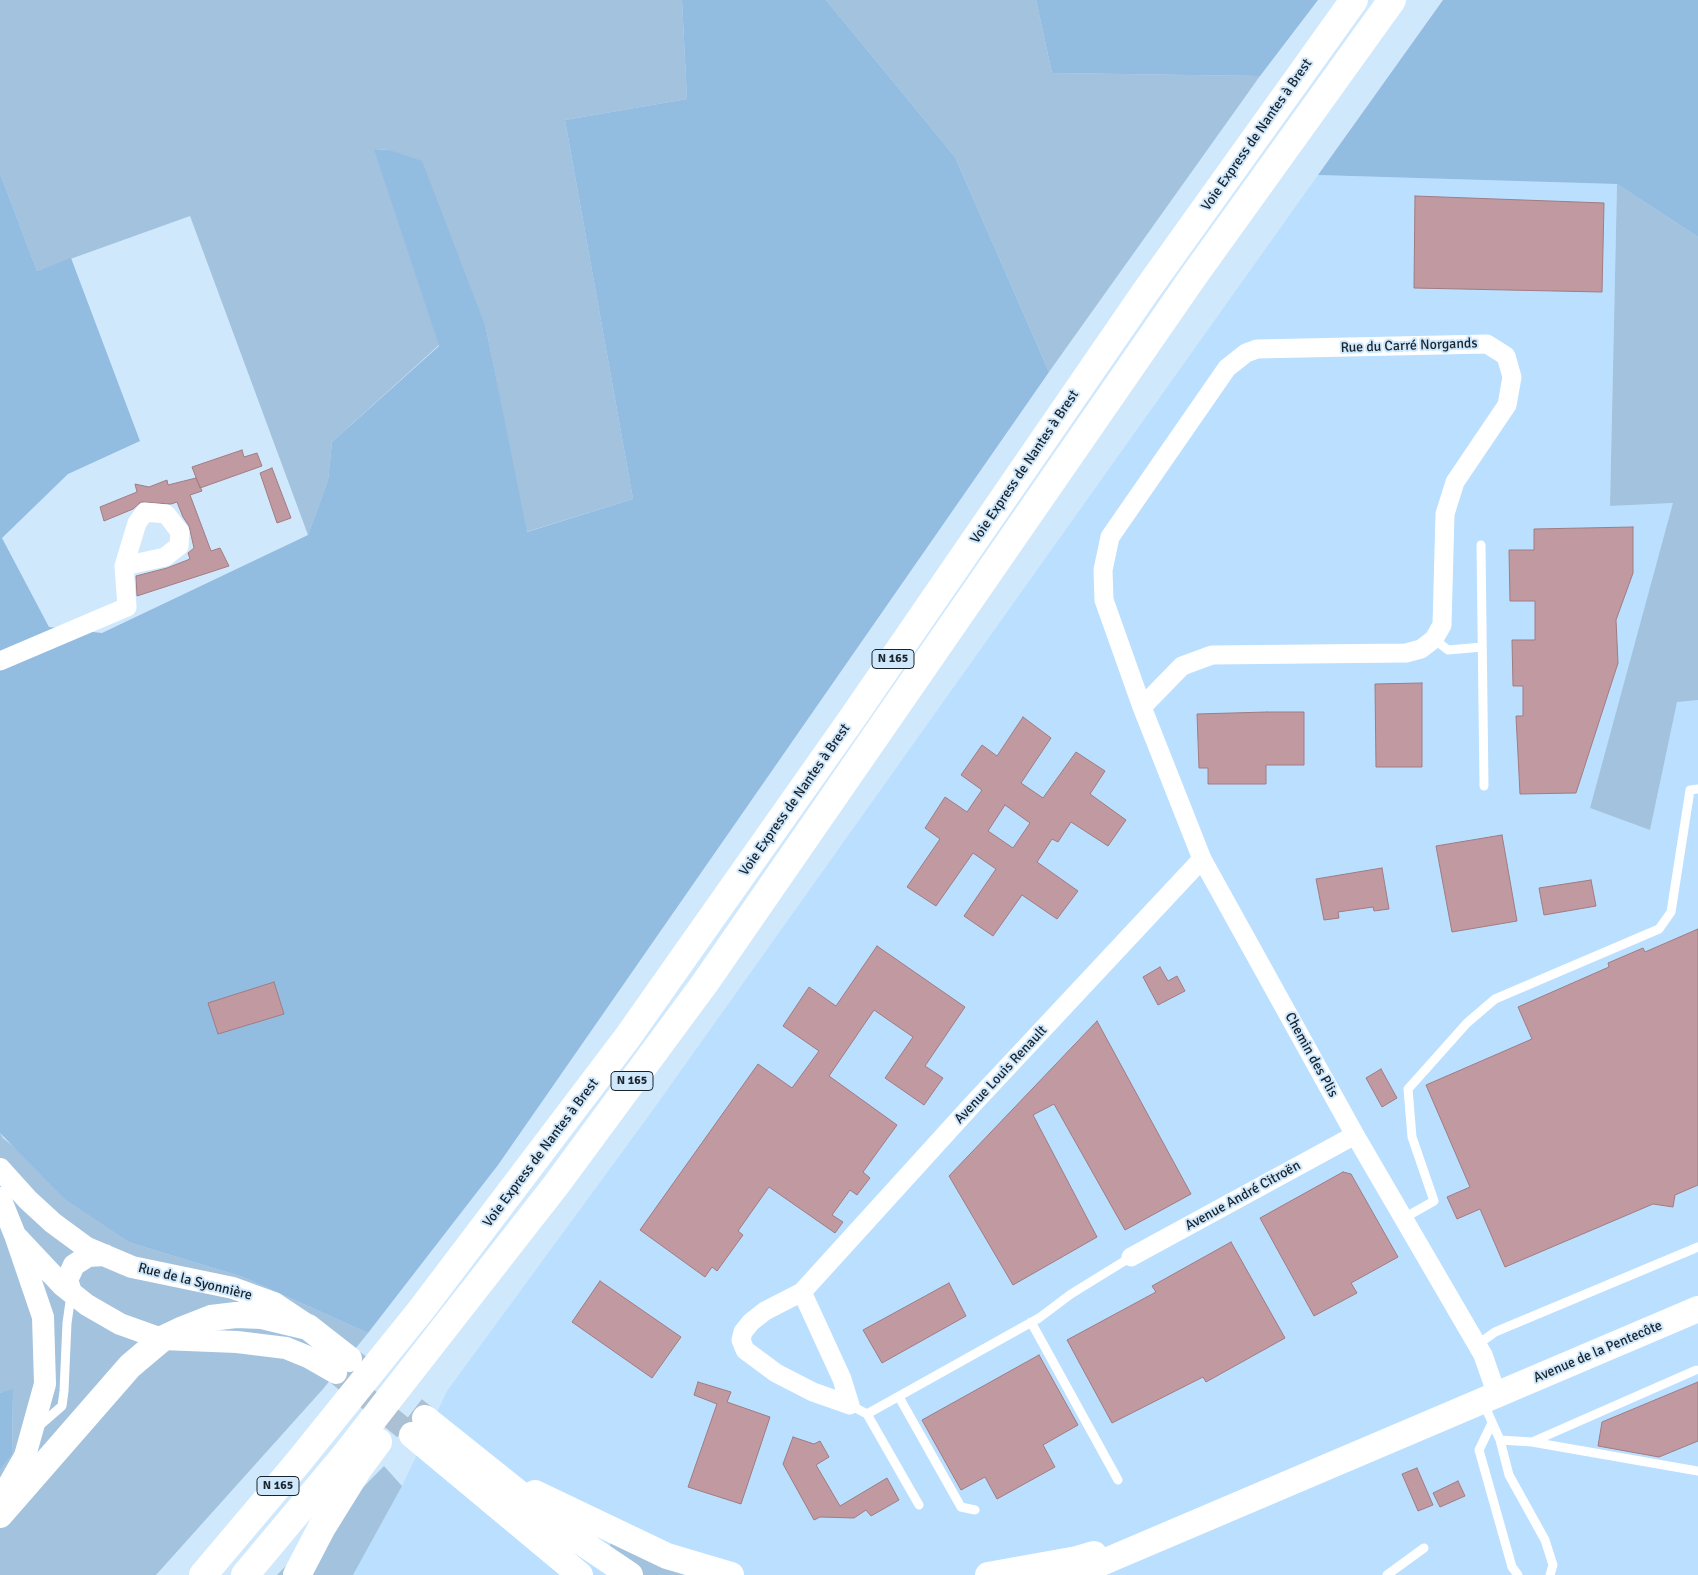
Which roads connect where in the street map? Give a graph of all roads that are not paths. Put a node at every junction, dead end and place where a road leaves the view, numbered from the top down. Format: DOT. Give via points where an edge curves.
graph roads {
  1 [pos="1354,0"];
  2 [pos="1392,0"];
  3 [pos="1481,545"];
  4 [pos="124,566"];
  5 [pos="1434,639"];
  6 [pos="1482,647"];
  7 [pos="0,660"];
  8 [pos="1142,707"];
  9 [pos="1484,786"];
  10 [pos="1698,789"];
  11 [pos="1202,859"];
  12 [pos="1356,1135"];
  13 [pos="0,1169"];
  14 [pos="0,1198"];
  15 [pos="1404,1218"];
  16 [pos="15,1234"];
  17 [pos="1698,1247"];
  18 [pos="105,1255"];
  19 [pos="1132,1257"];
  20 [pos="72,1292"];
  21 [pos="802,1292"];
  22 [pos="1698,1309"];
  23 [pos="1031,1322"];
  24 [pos="308,1327"];
  25 [pos="444,1331"];
  26 [pos="162,1339"];
  27 [pos="1477,1345"];
  28 [pos="342,1366"];
  29 [pos="1696,1370"];
  30 [pos="899,1397"];
  31 [pos="850,1405"];
  32 [pos="1491,1406"];
  33 [pos="868,1414"];
  34 [pos="32,1433"];
  35 [pos="1500,1440"];
  36 [pos="1532,1442"];
  37 [pos="1698,1471"];
  38 [pos="498,1475"];
  39 [pos="1118,1480"];
  40 [pos="0,1500"];
  41 [pos="918,1505"];
  42 [pos="975,1510"];
  43 [pos="0,1515"];
  44 [pos="1199,1520"];
  45 [pos="1424,1548"];
  46 [pos="573,1561"];
  47 [pos="203,1575"];
  48 [pos="245,1575"];
  49 [pos="297,1575"];
  50 [pos="630,1575"];
  51 [pos="731,1575"];
  52 [pos="988,1575"];
  53 [pos="1073,1575"];
  54 [pos="1387,1575"];
  55 [pos="1518,1575"];
  56 [pos="1550,1575"];
  1 -- 47 [label="highway, Voie Express de Nantes à Brest / N 165" via="1146,291 627,1038 421,1310"];
  2 -- 25 [label="highway, N 165" via="1193,276 705,983"];
  3 -- 6 [label="lane"];
  4 -- 7 [label="street" via="128,607"];
  5 -- 6 [label="lane" via="1448,650"];
  5 -- 8 [label="street" via="1421,649 1406,653 1212,655 1182,666"];
  5 -- 8 [label="street, Rue du Carré Norgands" via="1442,625 1445,514 1455,482 1507,405 1512,377 1506,356 1487,344 1257,349 1246,353 1227,368 1110,537 1103,570 1104,600"];
  6 -- 9 [label="lane"];
  8 -- 11 [label="street, Chemin des Plis"];
  10 -- 15 [label="lane" via="1690,790 1670,912 1659,929 1495,999 1467,1023 1408,1089 1412,1137 1434,1201"];
  11 -- 12 [label="street, Chemin des Plis"];
  11 -- 21 [label="street, Avenue Louis Renault"];
  12 -- 15 [label="street, Chemin des Plis"];
  12 -- 19 [label="street, Avenue André Citroën"];
  13 -- 18 [label="street, Rue de la Syonnière" via="53,1223 87,1248"];
  14 -- 16 [label="street"];
  15 -- 27 [label="street, Chemin des Plis"];
  16 -- 20 [label="street"];
  16 -- 34 [label="street" via="43,1317 45,1384"];
  17 -- 27 [label="lane" via="1495,1332"];
  18 -- 20 [label="street" via="88,1256 74,1265 67,1280"];
  18 -- 24 [label="street, Rue de la Syonnière" via="132,1267 233,1288 274,1302"];
  19 -- 23 [label="lane"];
  20 -- 26 [label="street" via="120,1324"];
  20 -- 34 [label="lane" via="62,1406"];
  21 -- 31 [label="street" via="842,1379"];
  21 -- 31 [label="street, Avenue Louis Renault" via="751,1322 741,1340 745,1350 776,1373 813,1392"];
  22 -- 32 [label="main road, Avenue de la Pentecôte"];
  23 -- 30 [label="lane"];
  23 -- 39 [label="lane"];
  24 -- 26 [label="main road" via="262,1316 236,1315 211,1318"];
  24 -- 28 [label="main road"];
  25 -- 48 [label="highway, N 165"];
  25 -- 49 [label="highway" via="440,1359 358,1469"];
  26 -- 28 [label="street" via="286,1348"];
  26 -- 43 [label="main road" via="130,1366"];
  27 -- 32 [label="street, Chemin des Plis"];
  29 -- 36 [label="lane"];
  30 -- 33 [label="lane"];
  30 -- 42 [label="lane" via="961,1507"];
  31 -- 33 [label="lane"];
  32 -- 35 [label="lane"];
  32 -- 44 [label="main road, Avenue de la Pentecôte"];
  32 -- 55 [label="lane" via="1479,1450 1512,1567"];
  33 -- 41 [label="lane"];
  34 -- 40 [label="street" via="25,1456"];
  35 -- 36 [label="lane"];
  35 -- 56 [label="lane" via="1509,1475 1545,1540 1553,1565"];
  36 -- 37 [label="lane"];
  38 -- 46 [label="main road"];
  38 -- 46 [label="main road" via="418,1426"];
  38 -- 51 [label="main road" via="666,1556"];
  44 -- 52 [label="main road" via="1077,1559"];
  44 -- 53 [label="main road"];
  45 -- 54 [label="lane"];
  46 -- 50 [label="main road"];
}
